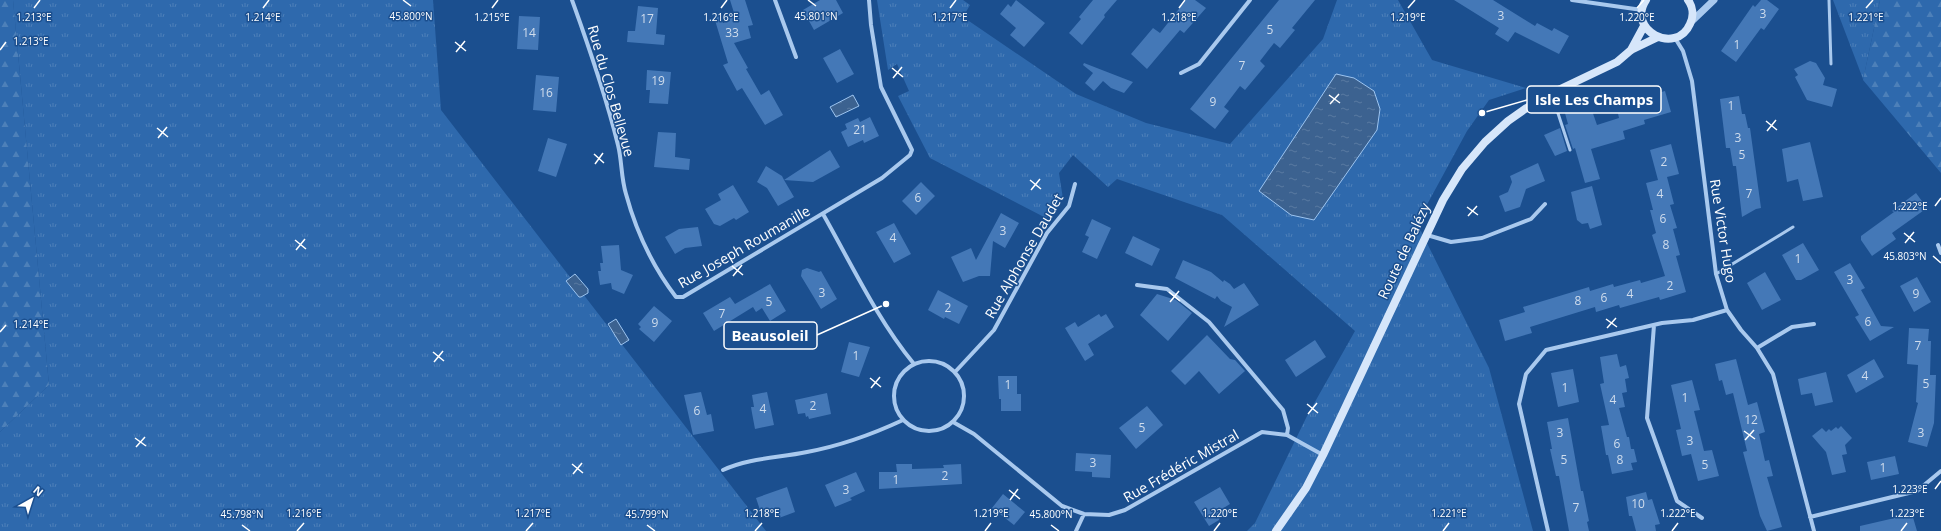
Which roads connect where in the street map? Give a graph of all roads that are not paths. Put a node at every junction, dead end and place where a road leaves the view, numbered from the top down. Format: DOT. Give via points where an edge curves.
graph roads {
  1 [pos="572,0"];
  2 [pos="775,0"];
  3 [pos="869,0"];
  4 [pos="1250,0"];
  5 [pos="1572,0"];
  6 [pos="1646,0"];
  7 [pos="1688,0"];
  8 [pos="1714,0"];
  9 [pos="1829,0"];
  10 [pos="1642,10"];
  11 [pos="1691,22"];
  12 [pos="1644,26"];
  13 [pos="1658,37"];
  14 [pos="1675,38"];
  15 [pos="1631,50"];
  16 [pos="796,57"];
  17 [pos="1831,64"];
  18 [pos="1182,73"];
  19 [pos="1552,93"];
  20 [pos="1570,150"];
  21 [pos="1075,184"];
  22 [pos="1545,204"];
  23 [pos="632,212"];
  24 [pos="823,214"];
  25 [pos="1793,227"];
  26 [pos="1426,235"];
  27 [pos="1938,245"];
  28 [pos="1941,253"];
  29 [pos="1716,274"];
  30 [pos="1137,285"];
  31 [pos="1727,310"];
  32 [pos="1814,324"];
  33 [pos="1654,325"];
  34 [pos="1757,348"];
  35 [pos="914,364"];
  36 [pos="955,372"];
  37 [pos="903,420"];
  38 [pos="953,422"];
  39 [pos="1287,435"];
  40 [pos="1323,455"];
  41 [pos="723,470"];
  42 [pos="1941,471"];
  43 [pos="1084,514"];
  44 [pos="1810,517"];
  45 [pos="1702,518"];
  46 [pos="1076,531"];
  47 [pos="1276,531"];
  48 [pos="1548,531"];
  49 [pos="1814,531"];
  1 -- 23 [label="street, Rue du Clos Bellevue" via="619,146 625,192"];
  2 -- 16 [label="street"];
  3 -- 24 [label="street, Rue Joseph Roumanille" via="881,87 912,150 910,156 882,178"];
  4 -- 18 [label="street" via="1199,64"];
  5 -- 10 [label="street"];
  6 -- 10 [label="main road"];
  7 -- 11 [label="main road" via="1692,10"];
  8 -- 11 [label="street"];
  9 -- 17 [label="lane"];
  10 -- 12 [label="main road"];
  11 -- 14 [label="main road" via="1685,32"];
  12 -- 13 [label="main road"];
  12 -- 15 [label="main road, Route de Balézy"];
  13 -- 14 [label="main road"];
  13 -- 15 [label="main road, Route de Balézy"];
  14 -- 29 [label="street, Rue Victor Hugo" via="1683,51 1692,81"];
  15 -- 19 [label="main road, Route de Balézy" via="1617,62"];
  19 -- 20 [label="lane"];
  19 -- 26 [label="main road, Route de Balézy" via="1525,109 1485,142 1462,169"];
  21 -- 36 [label="street, Rue Alphonse Daudet" via="1069,206 1047,233 994,330"];
  22 -- 26 [label="street" via="1531,219 1482,238 1451,242"];
  23 -- 24 [label="street, Rue Joseph Roumanille" via="645,246 663,280 676,297 683,297"];
  24 -- 35 [label="street, Rue Joseph Roumanille" via="901,349"];
  25 -- 29 [label="lane"];
  26 -- 40 [label="main road, Route de Balézy"];
  27 -- 28 [label="street"];
  29 -- 31 [label="street, Rue Victor Hugo"];
  30 -- 39 [label="street" via="1167,289 1209,322 1282,410 1288,428"];
  31 -- 33 [label="street" via="1693,320"];
  31 -- 34 [label="street, Rue Victor Hugo"];
  32 -- 34 [label="street" via="1792,327"];
  33 -- 45 [label="street" via="1647,418 1677,501"];
  33 -- 48 [label="street" via="1546,350 1526,374 1519,404"];
  34 -- 44 [label="street, Rue Victor Hugo" via="1773,374"];
  35 -- 36 [label="street" via="936,362"];
  35 -- 37 [label="street" via="901,375 894,389 895,406"];
  36 -- 38 [label="street" via="963,388 963,406"];
  37 -- 38 [label="street" via="918,430 937,431"];
  37 -- 41 [label="street" via="880,431 808,452 737,464"];
  38 -- 43 [label="street, Rue Frédéric Mistral" via="974,434 1062,506"];
  39 -- 40 [label="street, Rue Frédéric Mistral"];
  39 -- 43 [label="street, Rue Frédéric Mistral" via="1262,432 1125,510 1109,514"];
  40 -- 47 [label="main road, Route de Balézy" via="1306,488"];
  42 -- 44 [label="street" via="1917,491"];
  43 -- 46 [label="street"];
  44 -- 49 [label="street, Rue Victor Hugo"];
}
